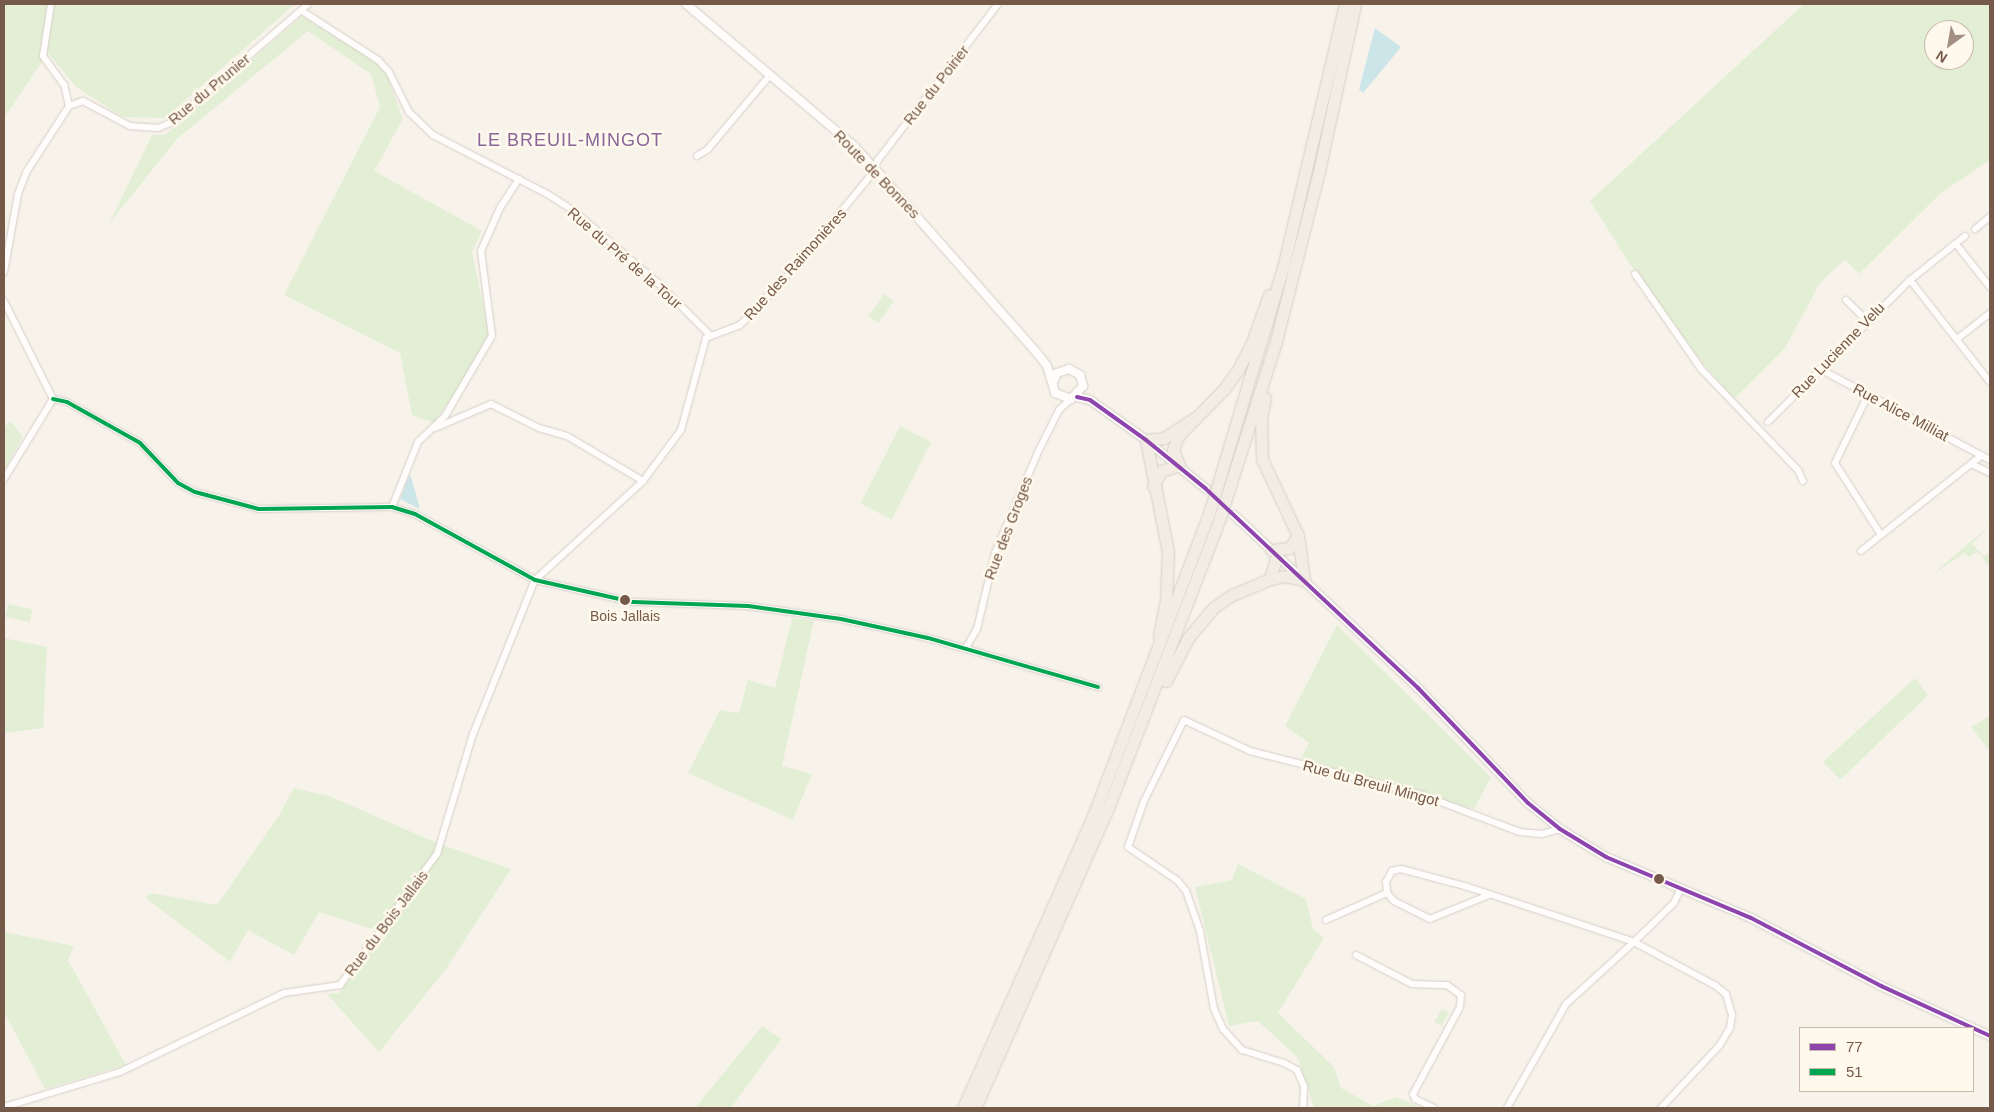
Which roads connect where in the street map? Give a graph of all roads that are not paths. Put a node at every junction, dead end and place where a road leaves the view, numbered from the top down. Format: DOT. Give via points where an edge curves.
graph roads {
  1 [pos="51,4"];
  2 [pos="308,4"];
  3 [pos="686,4"];
  4 [pos="998,4"];
  5 [pos="1345,4"];
  6 [pos="1356,4"];
  7 [pos="302,11"];
  8 [pos="770,75"];
  9 [pos="69,106"];
  10 [pos="696,156"];
  11 [pos="874,168"];
  12 [pos="519,179"];
  13 [pos="1990,217"];
  14 [pos="1974,229"];
  15 [pos="7,231"];
  16 [pos="1965,236"];
  17 [pos="1956,244"];
  18 [pos="1283,268"];
  19 [pos="4,272"];
  20 [pos="1635,274"];
  21 [pos="1910,280"];
  22 [pos="1990,287"];
  23 [pos="1846,300"];
  24 [pos="4,301"];
  25 [pos="1990,313"];
  26 [pos="1867,321"];
  27 [pos="710,335"];
  28 [pos="1957,339"];
  29 [pos="1276,341"];
  30 [pos="1047,366"];
  31 [pos="1820,369"];
  32 [pos="1064,370"];
  33 [pos="1053,382"];
  34 [pos="1990,382"];
  35 [pos="1083,386"];
  36 [pos="1868,395"];
  37 [pos="1060,397"];
  38 [pos="1074,398"];
  39 [pos="53,399"];
  40 [pos="1090,400"];
  41 [pos="1059,410"];
  42 [pos="1193,419"];
  43 [pos="1768,422"];
  44 [pos="432,429"];
  45 [pos="1146,440"];
  46 [pos="1982,455"];
  47 [pos="1990,460"];
  48 [pos="1970,464"];
  49 [pos="1179,465"];
  50 [pos="1990,473"];
  51 [pos="4,479"];
  52 [pos="643,481"];
  53 [pos="1803,481"];
  54 [pos="1153,486"];
  55 [pos="1206,489"];
  56 [pos="392,507"];
  57 [pos="1234,515"];
  58 [pos="1881,535"];
  59 [pos="1298,536"];
  60 [pos="1861,551"];
  61 [pos="1274,552"];
  62 [pos="1270,579"];
  63 [pos="535,580"];
  64 [pos="1304,580"];
  65 [pos="965,649"];
  66 [pos="1098,687"];
  67 [pos="1148,694"];
  68 [pos="1560,829"];
  69 [pos="1681,888"];
  70 [pos="1387,893"];
  71 [pos="1489,895"];
  72 [pos="1326,920"];
  73 [pos="1634,942"];
  74 [pos="1356,955"];
  75 [pos="1988,1033"];
  76 [pos="4,1107"];
  77 [pos="963,1108"];
  78 [pos="975,1108"];
  79 [pos="1303,1108"];
  80 [pos="1434,1108"];
  81 [pos="1507,1108"];
  82 [pos="1660,1108"];
  1 -- 9 [label="street" via="43,56 64,85"];
  2 -- 7 [label="street, Rue du Prunier"];
  3 -- 8 [label="street, Route de Bonnes"];
  4 -- 11 [label="street, Rue du Poirier"];
  5 -- 18 [label="highway"];
  6 -- 29 [label="highway" via="1319,171"];
  7 -- 9 [label="street, Rue du Prunier" via="172,122 158,128 130,126 83,101"];
  7 -- 12 [label="street, Rue du Pré de la Tour" via="378,60 389,72 409,112 433,135"];
  8 -- 10 [label="street" via="708,149"];
  8 -- 11 [label="street, Route de Bonnes" via="854,146"];
  9 -- 15 [label="street" via="27,171"];
  11 -- 27 [label="street, Rue des Raimonières" via="871,176 800,262 749,316 740,325"];
  11 -- 30 [label="street, Route de Bonnes"];
  12 -- 27 [label="street, Rue du Pré de la Tour" via="560,202 599,231"];
  12 -- 44 [label="street" via="500,208 481,251 492,336 469,379 445,416"];
  13 -- 14 [label="street"];
  15 -- 19 [label="street"];
  16 -- 17 [label="street, Rue Lucienne Velu"];
  17 -- 21 [label="street, Rue Lucienne Velu"];
  17 -- 22 [label="street"];
  18 -- 42 [label="highway" via="1276,276 1251,345 1238,370 1224,390"];
  18 -- 67 [label="highway" via="1209,514"];
  20 -- 53 [label="street" via="1702,370 1798,470"];
  21 -- 26 [label="street, Rue Lucienne Velu"];
  21 -- 28 [label="street"];
  23 -- 26 [label="street"];
  24 -- 39 [label="street"];
  25 -- 28 [label="street"];
  26 -- 31 [label="street, Rue Lucienne Velu"];
  27 -- 52 [label="street" via="703,343 681,430"];
  28 -- 34 [label="street"];
  29 -- 59 [label="highway" via="1278,351 1260,419 1260,440 1268,475"];
  29 -- 67 [label="highway" via="1220,517"];
  30 -- 32 [label="street"];
  30 -- 33 [label="street, Route de Bonnes"];
  31 -- 36 [label="street, Rue Alice Milliat"];
  31 -- 43 [label="street, Rue Lucienne Velu"];
  32 -- 33 [label="street"];
  32 -- 35 [label="street" via="1075,371"];
  33 -- 37 [label="street"];
  35 -- 38 [label="street"];
  35 -- 40 [label="street"];
  36 -- 46 [label="street, Rue Alice Milliat"];
  36 -- 58 [label="street" via="1835,458 1836,467"];
  37 -- 38 [label="street"];
  37 -- 41 [label="street, Rue des Groges"];
  38 -- 40 [label="street"];
  38 -- 41 [label="street, Rue des Groges"];
  39 -- 51 [label="street"];
  39 -- 56 [label="street" via="67,402 140,443 178,483 195,492 259,509"];
  40 -- 45 [label="street"];
  41 -- 65 [label="street, Rue des Groges" via="995,552 977,629"];
  42 -- 45 [label="highway" via="1164,438"];
  42 -- 49 [label="highway" via="1174,444"];
  44 -- 52 [label="street" via="491,404 539,428 567,436"];
  44 -- 56 [label="street" via="418,442"];
  45 -- 49 [label="street"];
  45 -- 54 [label="highway"];
  46 -- 47 [label="street, Rue Alice Milliat"];
  46 -- 48 [label="street"];
  48 -- 50 [label="street"];
  48 -- 58 [label="street"];
  49 -- 54 [label="highway" via="1161,471"];
  49 -- 55 [label="street"];
  52 -- 63 [label="street"];
  54 -- 67 [label="highway" via="1164,525 1168,578"];
  56 -- 63 [label="street" via="415,514"];
  57 -- 61 [label="street"];
  58 -- 60 [label="street"];
  59 -- 61 [label="highway" via="1289,548"];
  59 -- 64 [label="highway"];
  61 -- 62 [label="highway"];
  61 -- 64 [label="street"];
  62 -- 64 [label="highway" via="1285,576"];
  62 -- 67 [label="highway" via="1232,595 1207,614 1188,638 1162,689"];
  63 -- 65 [label="street" via="633,602 748,606 841,619"];
  63 -- 76 [label="street, Rue du Bois Jallais" via="473,734 437,854 340,985 284,993 120,1072"];
  64 -- 68 [label="street" via="1418,688 1528,803"];
  65 -- 66 [label="street"];
  67 -- 77 [label="highway"];
  67 -- 78 [label="highway" via="1056,930"];
  68 -- 69 [label="street" via="1606,857"];
  68 -- 79 [label="street, Rue du Breuil Mingot" via="1542,834 1520,832 1422,795 1250,751 1184,720 1147,794 1128,847 1178,881 1186,891 1200,931 1214,1009 1223,1030 1242,1050 1297,1070 1304,1086"];
  69 -- 73 [label="street" via="1674,903"];
  69 -- 75 [label="street" via="1751,918 1881,986"];
  70 -- 71 [label="street" via="1414,912 1432,919"];
  70 -- 71 [label="street" via="1388,876 1401,868"];
  70 -- 72 [label="street"];
  71 -- 73 [label="street"];
  73 -- 81 [label="street" via="1566,1004"];
  73 -- 82 [label="street" via="1716,986 1726,994 1732,1015 1730,1028 1719,1046"];
  74 -- 80 [label="street" via="1412,984 1447,985 1461,995 1460,1007 1413,1094 1415,1099"];
}
